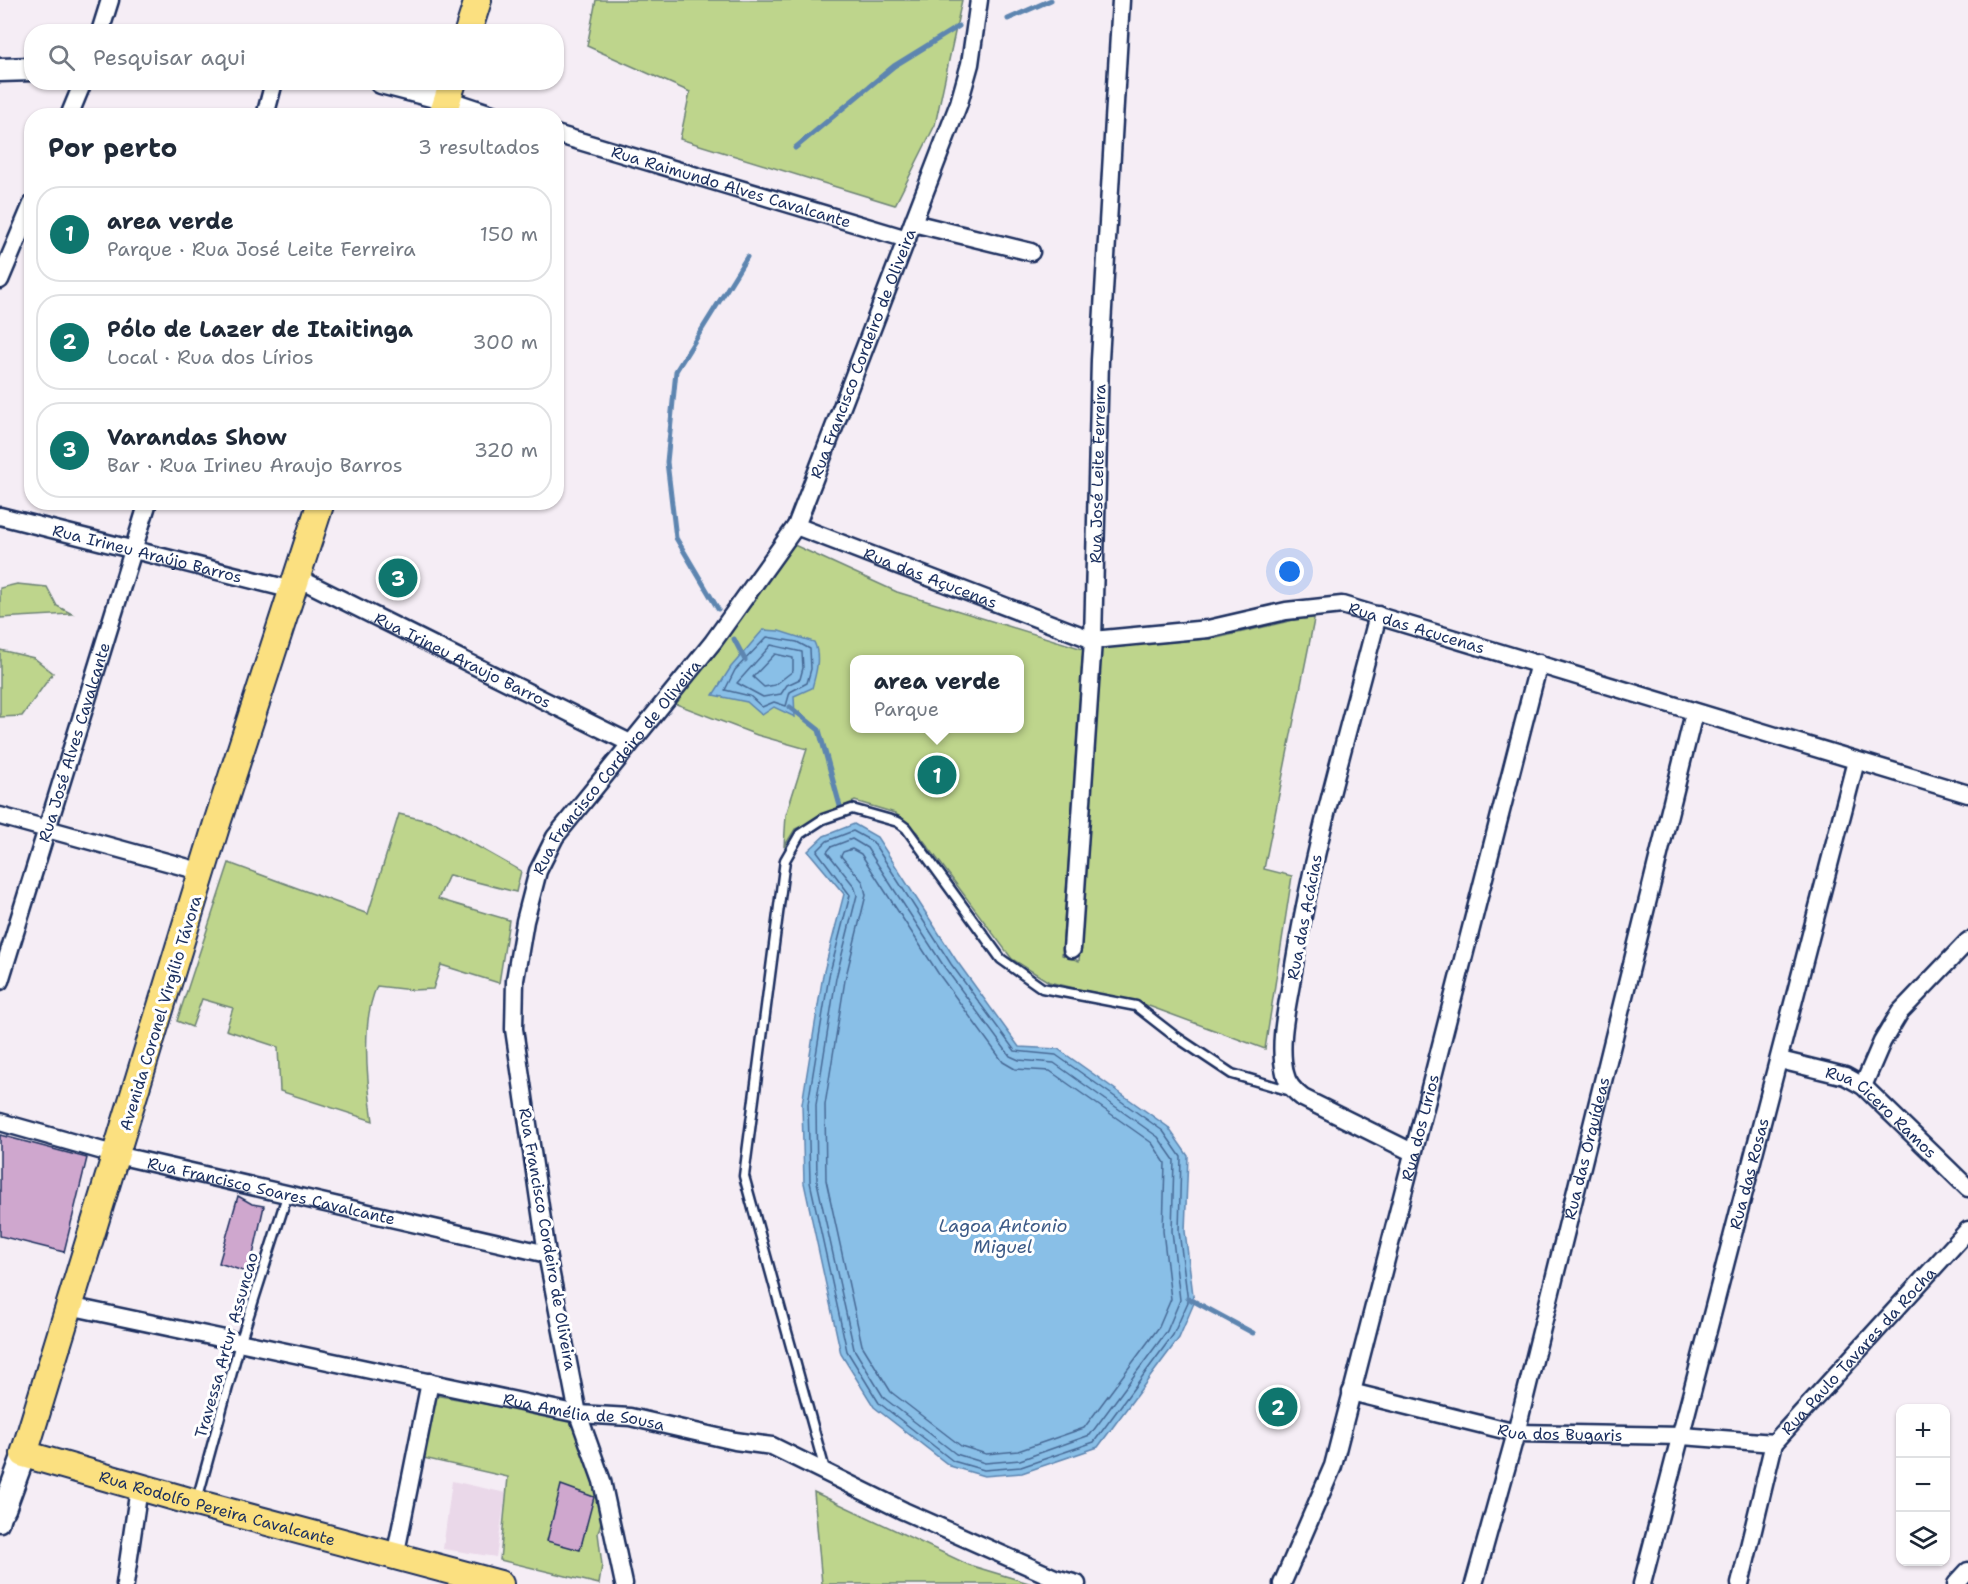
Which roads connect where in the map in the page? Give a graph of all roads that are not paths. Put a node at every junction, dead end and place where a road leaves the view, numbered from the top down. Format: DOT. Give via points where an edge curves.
graph roads {
  1 [pos="110,0"];
  2 [pos="478,0"];
  3 [pos="979,0"];
  4 [pos="1121,0"];
  5 [pos="102,24"];
  6 [pos="470,24"];
  7 [pos="24,69"];
  8 [pos="0,70"];
  9 [pos="80,90"];
  10 [pos="272,90"];
  11 [pos="412,90"];
  12 [pos="447,99"];
  13 [pos="72,108"];
  14 [pos="267,108"];
  15 [pos="474,108"];
  16 [pos="564,136"];
  17 [pos="24,223"];
  18 [pos="910,231"];
  19 [pos="1031,252"];
  20 [pos="0,280"];
  21 [pos="146,510"];
  22 [pos="318,510"];
  23 [pos="0,516"];
  24 [pos="796,526"];
  25 [pos="134,548"];
  26 [pos="295,584"];
  27 [pos="1378,615"];
  28 [pos="1093,640"];
  29 [pos="1539,663"];
  30 [pos="1694,713"];
  31 [pos="630,743"];
  32 [pos="1856,761"];
  33 [pos="1968,794"];
  34 [pos="0,816"];
  35 [pos="47,830"];
  36 [pos="203,872"];
  37 [pos="1968,941"];
  38 [pos="1072,949"];
  39 [pos="0,981"];
  40 [pos="1780,1060"];
  41 [pos="1863,1086"];
  42 [pos="1295,1092"];
  43 [pos="0,1122"];
  44 [pos="1412,1152"];
  45 [pos="117,1155"];
  46 [pos="1968,1188"];
  47 [pos="286,1196"];
  48 [pos="1968,1230"];
  49 [pos="547,1254"];
  50 [pos="69,1306"];
  51 [pos="240,1343"];
  52 [pos="430,1383"];
  53 [pos="1351,1392"];
  54 [pos="578,1414"];
  55 [pos="1516,1434"];
  56 [pos="1682,1436"];
  57 [pos="1774,1443"];
  58 [pos="24,1454"];
  59 [pos="825,1470"];
  60 [pos="139,1488"];
  61 [pos="196,1503"];
  62 [pos="1,1513"];
  63 [pos="403,1559"];
  64 [pos="1968,1571"];
  65 [pos="439,1579"];
  66 [pos="1054,1581"];
  67 [pos="125,1584"];
  68 [pos="500,1584"];
  69 [pos="624,1584"];
  70 [pos="1077,1584"];
  71 [pos="1282,1584"];
  72 [pos="1474,1584"];
  73 [pos="1642,1584"];
  74 [pos="1740,1584"];
  75 [pos="1956,1584"];
  1 -- 5 [label="street"];
  2 -- 6 [label="main road"];
  3 -- 18 [label="street, Rua Francisco Cordeiro de Oliveira" via="970,64 959,103"];
  4 -- 28 [label="street, Rua José Leite Ferreira" via="1100,360"];
  7 -- 8 [label="street"];
  9 -- 13 [label="street"];
  10 -- 14 [label="street"];
  11 -- 12 [label="street"];
  12 -- 15 [label="street"];
  16 -- 18 [label="street, Rua Raimundo Alves Cavalcante"];
  17 -- 20 [label="street"];
  18 -- 19 [label="street, Rua Raimundo Alves Cavalcante"];
  18 -- 24 [label="street, Rua Francisco Cordeiro de Oliveira"];
  21 -- 25 [label="street, Rua José Alves Cavalcante"];
  22 -- 26 [label="main road, Avenida Coronel Virgílio Távora"];
  23 -- 25 [label="street, Rua Irineu Araújo Barros"];
  24 -- 28 [label="street, Rua das Açucenas"];
  24 -- 31 [label="street, Rua Francisco Cordeiro de Oliveira" via="713,642"];
  25 -- 26 [label="street, Rua Irineu Araújo Barros"];
  25 -- 35 [label="street, Rua José Alves Cavalcante"];
  26 -- 31 [label="street, Rua Irineu Araujo Barros"];
  26 -- 36 [label="main road, Avenida Coronel Virgílio Távora"];
  27 -- 28 [label="street, Rua das Açucenas" via="1342,605 1325,605 1208,629"];
  27 -- 29 [label="street, Rua das Açucenas"];
  27 -- 42 [label="street, Rua das Acácias" via="1302,910 1283,1053 1285,1075"];
  28 -- 38 [label="street, Rua José Leite Ferreira"];
  29 -- 30 [label="street, Rua das Açucenas"];
  29 -- 44 [label="street, Rua dos Lírios"];
  30 -- 32 [label="street, Rua das Açucenas"];
  30 -- 55 [label="street, Rua das Orquídeas"];
  31 -- 49 [label="street, Rua Francisco Cordeiro de Oliveira" via="555,837 538,871 515,980 514,1029"];
  32 -- 33 [label="street, Rua das Açucenas"];
  32 -- 40 [label="street, Rua das Rosas"];
  34 -- 35 [label="street"];
  35 -- 36 [label="street"];
  35 -- 39 [label="street, Rua José Alves Cavalcante"];
  36 -- 45 [label="main road, Avenida Coronel Virgílio Távora"];
  37 -- 41 [label="street" via="1900,1011"];
  40 -- 41 [label="street, Rua Cicero Ramos" via="1845,1076"];
  40 -- 56 [label="street, Rua das Rosas"];
  41 -- 46 [label="street, Rua Cicero Ramos"];
  42 -- 44 [label="street"];
  42 -- 59 [label="lane" via="1232,1074 1136,1006 1042,987 1013,969 1001,959 898,822 852,809 823,819 800,834 785,860 744,1176"];
  43 -- 45 [label="street, Rua Francisco Soares Cavalcante"];
  44 -- 53 [label="street, Rua dos Lírios"];
  45 -- 47 [label="street, Rua Francisco Soares Cavalcante"];
  45 -- 50 [label="main road, Avenida Coronel Virgílio Távora"];
  47 -- 49 [label="street, Rua Francisco Soares Cavalcante"];
  47 -- 51 [label="lane, Travessa Artur Assuncao"];
  48 -- 57 [label="street, Rua Paulo Tavares da Rocha"];
  49 -- 54 [label="street, Rua Francisco Cordeiro de Oliveira"];
  50 -- 51 [label="street, Rua Amélia de Sousa"];
  50 -- 58 [label="main road, Avenida Coronel Virgílio Távora"];
  51 -- 52 [label="street, Rua Amélia de Sousa"];
  51 -- 61 [label="lane, Travessa Artur Assuncao"];
  52 -- 54 [label="street, Rua Amélia de Sousa"];
  52 -- 63 [label="street"];
  53 -- 55 [label="street, Rua dos Bugaris"];
  53 -- 71 [label="street, Rua dos Lírios" via="1326,1486"];
  54 -- 59 [label="street, Rua Amélia de Sousa" via="630,1417 772,1446"];
  54 -- 69 [label="street, Rua Francisco Cordeiro de Oliveira" via="602,1481"];
  55 -- 56 [label="street, Rua dos Bugaris"];
  55 -- 72 [label="street, Rua das Orquídeas"];
  56 -- 57 [label="street, Rua dos Bugaris"];
  56 -- 73 [label="street, Rua das Rosas"];
  57 -- 74 [label="street, Rua Paulo Tavares da Rocha"];
  58 -- 60 [label="main road, Rua Rodolfo Pereira Cavalcante"];
  58 -- 62 [label="street, Avenida Coronel Virgílio Távora"];
  59 -- 66 [label="street, Rua Amélia de Sousa"];
  60 -- 61 [label="main road, Rua Rodolfo Pereira Cavalcante"];
  60 -- 67 [label="street"];
  61 -- 63 [label="main road, Rua Rodolfo Pereira Cavalcante"];
  63 -- 65 [label="main road, Rua Rodolfo Pereira Cavalcante"];
  64 -- 75 [label="street"];
  65 -- 68 [label="main road, Rua Rodolfo Pereira Cavalcante"];
  66 -- 70 [label="street, Rua Amélia de Sousa"];
}
